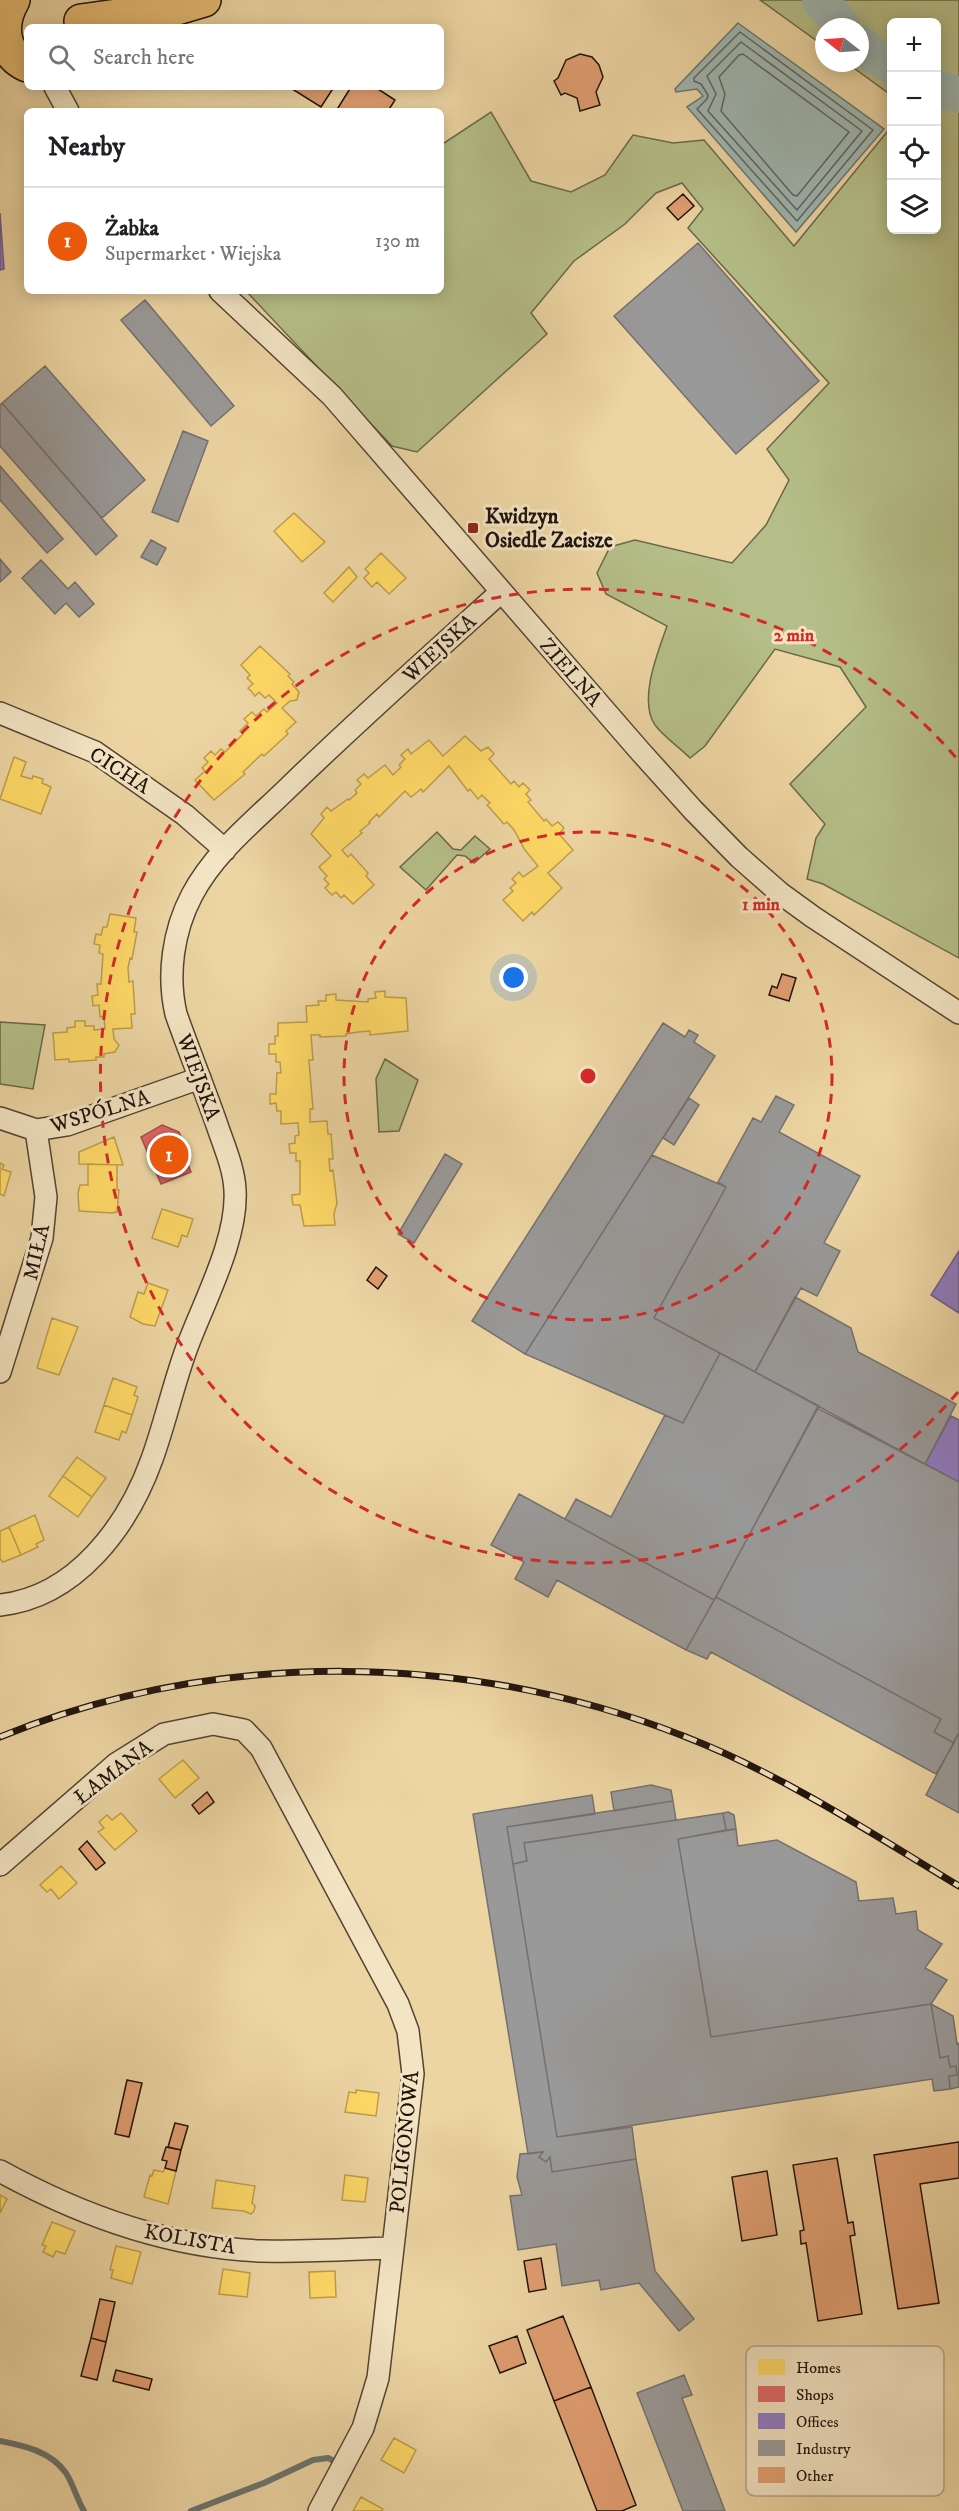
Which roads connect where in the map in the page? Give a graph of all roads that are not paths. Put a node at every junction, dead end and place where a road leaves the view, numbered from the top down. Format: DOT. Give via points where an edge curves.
graph roads {
  1 [pos="13,0"];
  2 [pos="204,0"];
  3 [pos="78,16"];
  4 [pos="1,34"];
  5 [pos="24,63"];
  6 [pos="57,90"];
  7 [pos="66,108"];
  8 [pos="223,294"];
  9 [pos="501,592"];
  10 [pos="0,713"];
  11 [pos="225,850"];
  12 [pos="959,1013"];
  13 [pos="200,1078"];
  14 [pos="0,1118"];
  15 [pos="36,1130"];
  16 [pos="0,1372"];
  17 [pos="0,1605"];
  18 [pos="244,1730"];
  19 [pos="0,1865"];
  20 [pos="0,2171"];
  21 [pos="392,2248"];
  22 [pos="319,2511"];
  1 -- 4 [label="main road" via="2,20"];
  2 -- 3 [label="main road" via="177,8"];
  4 -- 5 [label="main road" via="6,47"];
  6 -- 7 [label="street"];
  8 -- 9 [label="street, ZIELNA" via="332,396"];
  9 -- 11 [label="street, WIEJSKA" via="369,710"];
  9 -- 12 [label="street, ZIELNA" via="739,857 813,917"];
  10 -- 11 [label="street, CICHA" via="95,752 185,815"];
  11 -- 13 [label="street, WIEJSKA" via="191,896 173,954 171,994"];
  13 -- 15 [label="street, WSPÓLNA" via="77,1122"];
  13 -- 17 [label="street, WIEJSKA" via="234,1176 234,1216 152,1461 125,1515 80,1570 48,1592"];
  14 -- 15 [label="street, WSPÓLNA"];
  15 -- 16 [label="street, MIŁA" via="46,1197 42,1238"];
  18 -- 19 [label="street, ŁAMANA" via="213,1724 164,1734 116,1764"];
  18 -- 21 [label="street, POLIGONOWA" via="261,1748 398,2004 408,2031 413,2074"];
  20 -- 21 [label="street, KOLISTA" via="86,2213 199,2243 259,2251"];
  21 -- 22 [label="street, POLIGONOWA" via="378,2378 363,2428"];
}
